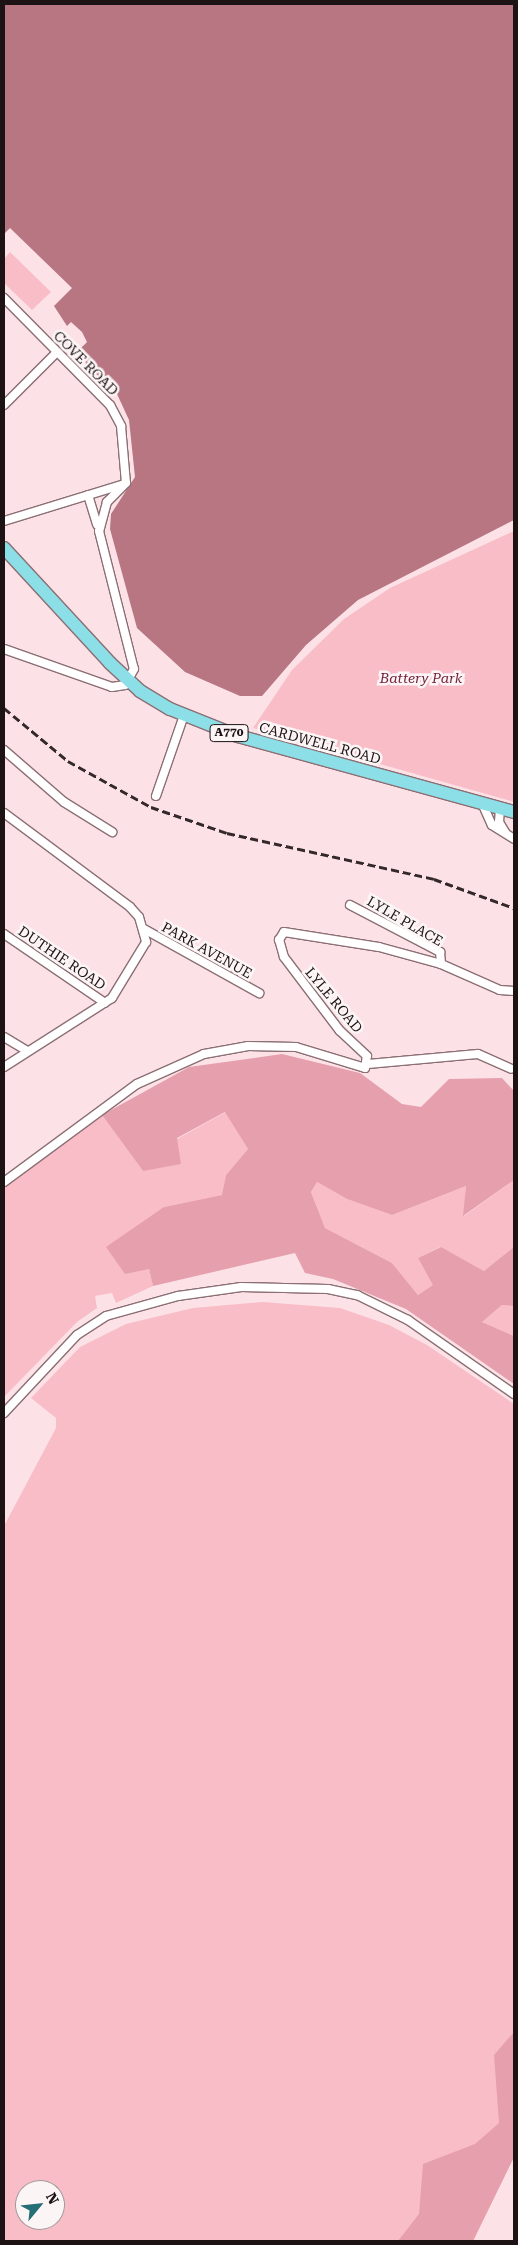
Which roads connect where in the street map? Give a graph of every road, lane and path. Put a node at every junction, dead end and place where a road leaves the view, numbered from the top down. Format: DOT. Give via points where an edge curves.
graph roads {
  1 [pos="4,298"];
  2 [pos="58,352"];
  3 [pos="4,405"];
  4 [pos="126,483"];
  5 [pos="88,495"];
  6 [pos="4,521"];
  7 [pos="100,531"];
  8 [pos="6,555"];
  9 [pos="4,649"];
  10 [pos="129,681"];
  11 [pos="184,716"];
  12 [pos="4,750"];
  13 [pos="156,796"];
  14 [pos="482,802"];
  15 [pos="500,808"];
  16 [pos="514,812"];
  17 [pos="4,813"];
  18 [pos="112,832"];
  19 [pos="505,832"];
  20 [pos="514,839"];
  21 [pos="350,905"];
  22 [pos="144,929"];
  23 [pos="4,934"];
  24 [pos="441,964"];
  25 [pos="514,991"];
  26 [pos="259,993"];
  27 [pos="105,1003"];
  28 [pos="4,1037"];
  29 [pos="27,1051"];
  30 [pos="368,1064"];
  31 [pos="4,1067"];
  32 [pos="511,1069"];
  33 [pos="4,1182"];
  34 [pos="514,1394"];
  35 [pos="4,1412"];
  1 -- 2 [label="street, COVE ROAD"];
  2 -- 3 [label="street"];
  2 -- 4 [label="street, COVE ROAD" via="114,411 122,436"];
  4 -- 5 [label="street"];
  4 -- 7 [label="street" via="106,502"];
  5 -- 6 [label="street"];
  5 -- 7 [label="street"];
  7 -- 10 [label="street" via="134,654"];
  8 -- 10 [label="main road, CARDWELL ROAD / A770"];
  9 -- 10 [label="street" via="112,687"];
  10 -- 11 [label="main road, CARDWELL ROAD / A770"];
  11 -- 13 [label="street"];
  11 -- 14 [label="main road, CARDWELL ROAD / A770" via="245,738"];
  12 -- 18 [label="street" via="64,802"];
  14 -- 15 [label="main road, CARDWELL ROAD / A770"];
  14 -- 19 [label="street" via="492,825"];
  15 -- 16 [label="main road, CARDWELL ROAD / A770"];
  15 -- 19 [label="street" via="499,822"];
  17 -- 22 [label="street" via="130,907"];
  19 -- 20 [label="street"];
  21 -- 24 [label="street, LYLE PLACE" via="440,952"];
  22 -- 26 [label="street, PARK AVENUE"];
  22 -- 27 [label="street" via="142,955"];
  23 -- 27 [label="street, DUTHIE ROAD"];
  24 -- 25 [label="street, LYLE ROAD" via="500,990"];
  24 -- 30 [label="street, LYLE ROAD" via="294,930 281,935 284,957 340,1031 367,1056"];
  27 -- 29 [label="street"];
  28 -- 29 [label="street"];
  29 -- 31 [label="street"];
  30 -- 32 [label="street" via="478,1054"];
  30 -- 33 [label="street" via="357,1069 289,1047 248,1046 204,1054 138,1084"];
  34 -- 35 [label="street" via="373,1301 328,1289 241,1287 178,1296 106,1316 77,1335"];
}
